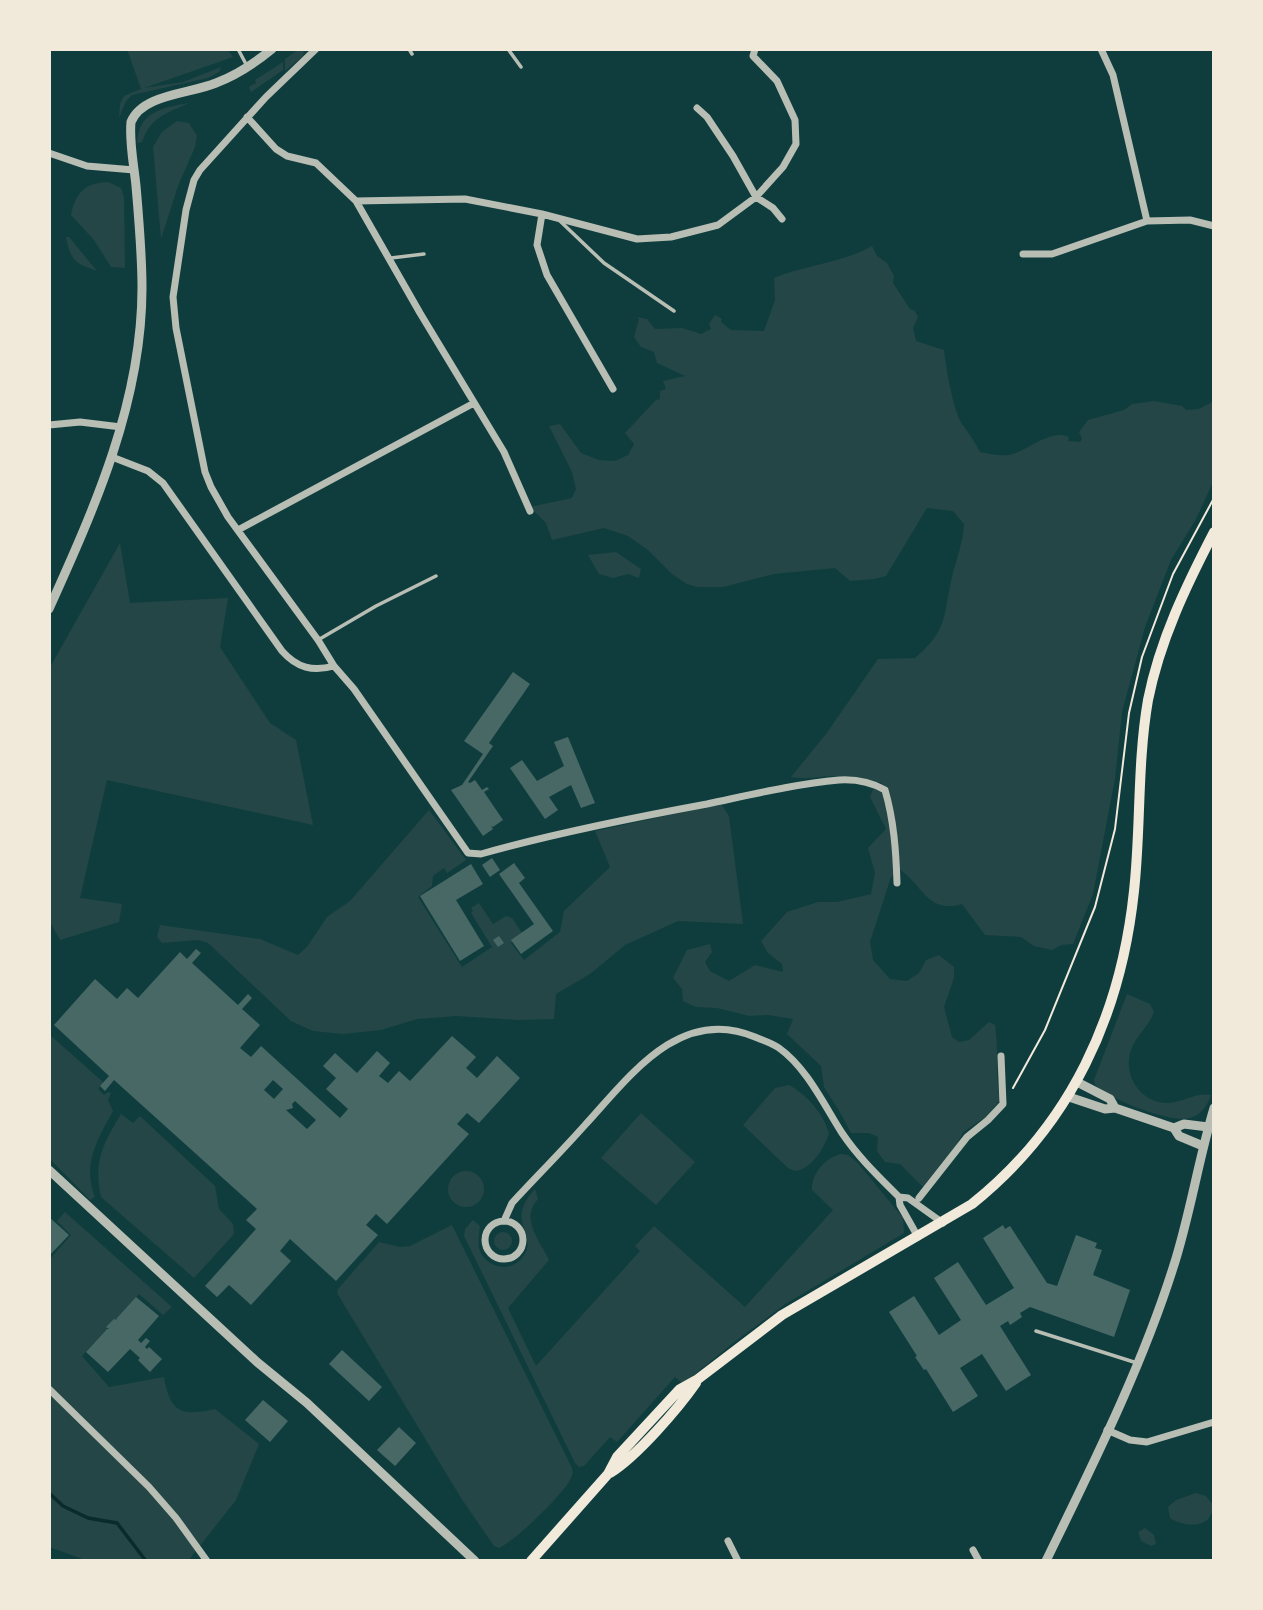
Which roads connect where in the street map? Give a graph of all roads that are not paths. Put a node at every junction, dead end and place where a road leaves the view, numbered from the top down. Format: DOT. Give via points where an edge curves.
graph roads {
  1 [pos="239,49"];
  2 [pos="272,49"];
  3 [pos="316,49"];
  4 [pos="508,49"];
  5 [pos="755,49"];
  6 [pos="1101,49"];
  7 [pos="248,67"];
  8 [pos="521,67"];
  9 [pos="697,108"];
  10 [pos="247,117"];
  11 [pos="49,153"];
  12 [pos="134,170"];
  13 [pos="756,197"];
  14 [pos="356,201"];
  15 [pos="542,214"];
  16 [pos="556,218"];
  17 [pos="782,219"];
  18 [pos="1147,221"];
  19 [pos="1214,226"];
  20 [pos="425,254"];
  21 [pos="1023,254"];
  22 [pos="389,259"];
  23 [pos="674,311"];
  24 [pos="613,389"];
  25 [pos="474,403"];
  26 [pos="49,425"];
  27 [pos="121,427"];
  28 [pos="111,457"];
  29 [pos="530,511"];
  30 [pos="238,530"];
  31 [pos="1214,533"];
  32 [pos="436,576"];
  33 [pos="49,609"];
  34 [pos="318,640"];
  35 [pos="334,666"];
  36 [pos="897,883"];
  37 [pos="1001,1056"];
  38 [pos="1077,1082"];
  39 [pos="1069,1097"];
  40 [pos="1115,1108"];
  41 [pos="1214,1108"];
  42 [pos="1208,1127"];
  43 [pos="1174,1128"];
  44 [pos="1203,1146"];
  45 [pos="49,1171"];
  46 [pos="899,1196"];
  47 [pos="919,1198"];
  48 [pos="504,1221"];
  49 [pos="943,1223"];
  50 [pos="918,1237"];
  51 [pos="1036,1331"];
  52 [pos="1137,1363"];
  53 [pos="49,1389"];
  54 [pos="1214,1422"];
  55 [pos="1107,1430"];
  56 [pos="728,1541"];
  57 [pos="973,1550"];
  58 [pos="474,1559"];
  59 [pos="207,1561"];
  60 [pos="482,1561"];
  61 [pos="531,1561"];
  62 [pos="738,1561"];
  63 [pos="979,1561"];
  64 [pos="1046,1561"];
  1 -- 7 [label="lane"];
  2 -- 7 [label="street"];
  3 -- 10 [label="street"];
  4 -- 8 [label="lane"];
  5 -- 13 [label="street" via="753,56 777,81 795,120 796,144"];
  6 -- 18 [label="street" via="1113,75"];
  7 -- 12 [label="street" via="208,86 141,107 131,122"];
  9 -- 13 [label="street"];
  10 -- 14 [label="street" via="276,149 316,163"];
  10 -- 30 [label="street" via="194,180 173,297 205,472"];
  11 -- 12 [label="street" via="87,166"];
  12 -- 27 [label="street" via="140,223 141,319"];
  13 -- 16 [label="street" via="718,225 671,237 637,239"];
  13 -- 17 [label="street"];
  14 -- 15 [label="street" via="465,199"];
  14 -- 22 [label="street"];
  15 -- 16 [label="street"];
  15 -- 24 [label="street" via="537,245 547,275"];
  16 -- 23 [label="lane" via="604,263"];
  18 -- 19 [label="street" via="1190,220"];
  18 -- 21 [label="street" via="1052,254"];
  20 -- 22 [label="lane"];
  22 -- 25 [label="street"];
  25 -- 29 [label="street" via="504,452"];
  25 -- 30 [label="street"];
  26 -- 27 [label="street"];
  27 -- 28 [label="street"];
  28 -- 33 [label="street"];
  28 -- 35 [label="street" via="148,471 163,483 286,656 313,670"];
  30 -- 34 [label="street"];
  31 -- 38 [label="main road" via="1178,604 1156,666 1143,732 1127,938 1109,1013"];
  32 -- 34 [label="lane"];
  34 -- 35 [label="street"];
  35 -- 36 [label="street" via="468,853 481,854 588,827 765,792 841,780 864,781 885,790"];
  37 -- 47 [label="street" via="1003,1104 967,1137"];
  38 -- 39 [label="main road"];
  38 -- 40 [label="street" via="1110,1099"];
  39 -- 40 [label="street" via="1105,1110"];
  39 -- 49 [label="main road" via="1007,1173"];
  40 -- 43 [label="street"];
  41 -- 42 [label="street"];
  42 -- 43 [label="street" via="1184,1124"];
  42 -- 44 [label="street"];
  43 -- 44 [label="street" via="1179,1136"];
  44 -- 52 [label="street" via="1173,1267"];
  45 -- 58 [label="street"];
  46 -- 48 [label="street" via="871,1169 811,1083 779,1047 716,1028 688,1034 655,1052 512,1203"];
  46 -- 49 [label="street"];
  46 -- 50 [label="street"];
  48 -- 48 [label="street" via="516,1225 523,1242 517,1254 506,1259 493,1256 485,1240 490,1228"];
  49 -- 50 [label="main road"];
  50 -- 61 [label="main road" via="782,1315 698,1379"];
  51 -- 52 [label="lane"];
  52 -- 55 [label="street"];
  53 -- 59 [label="street" via="149,1487"];
  54 -- 55 [label="street" via="1147,1442"];
  55 -- 64 [label="street"];
  56 -- 62 [label="street"];
  57 -- 63 [label="street"];
  58 -- 60 [label="street"];
}
